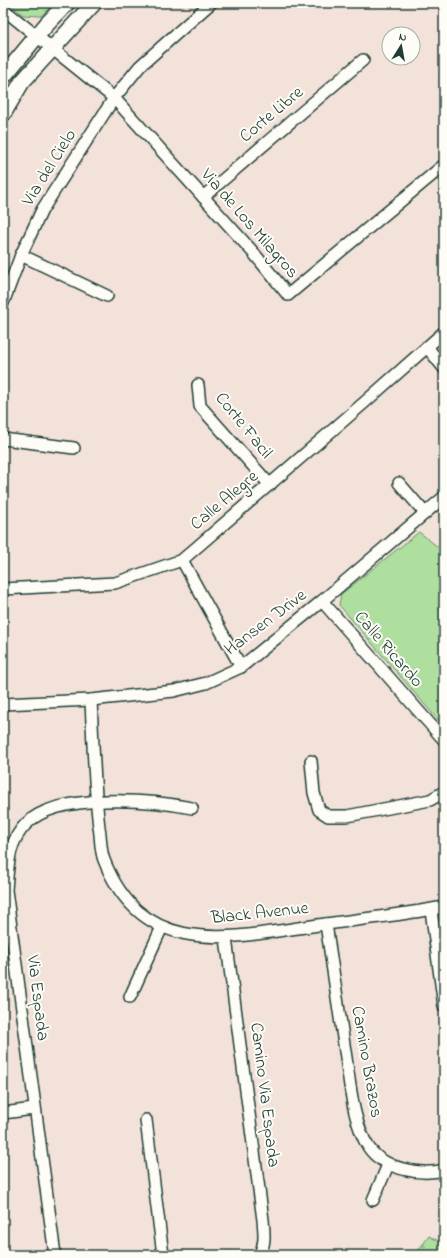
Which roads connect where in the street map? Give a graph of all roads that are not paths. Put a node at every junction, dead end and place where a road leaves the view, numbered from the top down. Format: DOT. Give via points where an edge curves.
graph roads {
  1 [pos="67,3"];
  2 [pos="94,3"];
  3 [pos="211,3"];
  4 [pos="3,9"];
  5 [pos="36,36"];
  6 [pos="51,49"];
  7 [pos="363,60"];
  8 [pos="3,77"];
  9 [pos="114,98"];
  10 [pos="3,114"];
  11 [pos="444,165"];
  12 [pos="203,197"];
  13 [pos="21,255"];
  14 [pos="107,296"];
  15 [pos="3,303"];
  16 [pos="444,332"];
  17 [pos="427,347"];
  18 [pos="444,368"];
  19 [pos="198,385"];
  20 [pos="3,439"];
  21 [pos="74,448"];
  22 [pos="399,483"];
  23 [pos="270,485"];
  24 [pos="444,497"];
  25 [pos="425,513"];
  26 [pos="182,560"];
  27 [pos="3,589"];
  28 [pos="322,601"];
  29 [pos="241,667"];
  30 [pos="91,700"];
  31 [pos="3,704"];
  32 [pos="444,740"];
  33 [pos="311,761"];
  34 [pos="444,792"];
  35 [pos="96,802"];
  36 [pos="192,808"];
  37 [pos="6,851"];
  38 [pos="444,907"];
  39 [pos="431,910"];
  40 [pos="326,924"];
  41 [pos="162,927"];
  42 [pos="226,938"];
  43 [pos="130,997"];
  44 [pos="444,1006"];
  45 [pos="34,1109"];
  46 [pos="3,1113"];
  47 [pos="146,1120"];
  48 [pos="388,1165"];
  49 [pos="444,1170"];
  50 [pos="373,1200"];
  51 [pos="55,1255"];
  52 [pos="163,1255"];
  53 [pos="259,1255"];
  1 -- 5 [label="main road"];
  2 -- 6 [label="main road"];
  3 -- 9 [label="street, Via del Cielo" via="140,66"];
  4 -- 5 [label="street, Via de Los Milagros"];
  5 -- 6 [label="street, Via de Los Milagros"];
  5 -- 8 [label="main road"];
  6 -- 9 [label="street, Via de Los Milagros"];
  6 -- 10 [label="main road" via="22,82"];
  7 -- 12 [label="street, Corte Libre"];
  9 -- 12 [label="street, Via de Los Milagros"];
  9 -- 13 [label="street, Via del Cielo" via="42,210"];
  11 -- 12 [label="street, Via de Los Milagros" via="288,295"];
  13 -- 14 [label="street"];
  13 -- 15 [label="street, Via del Cielo"];
  16 -- 17 [label="street"];
  17 -- 18 [label="street"];
  17 -- 23 [label="street, Calle Alegre"];
  19 -- 23 [label="street, Corte Facil" via="200,406"];
  20 -- 21 [label="street"];
  22 -- 25 [label="street"];
  23 -- 26 [label="street, Calle Alegre"];
  24 -- 25 [label="street, Hansen Drive"];
  25 -- 28 [label="street, Hansen Drive"];
  26 -- 27 [label="street, Calle Alegre" via="115,583"];
  26 -- 29 [label="street"];
  28 -- 29 [label="street, Hansen Drive"];
  28 -- 32 [label="street, Calle Ricardo"];
  29 -- 30 [label="street, Hansen Drive" via="206,683 174,691"];
  30 -- 31 [label="street, Hansen Drive"];
  30 -- 35 [label="street, Black Avenue"];
  33 -- 34 [label="street" via="314,793 319,810 328,816 347,816 430,800"];
  35 -- 36 [label="street, Via Espada" via="142,801"];
  35 -- 37 [label="street, Via Espada" via="61,805 40,814 26,823"];
  35 -- 41 [label="street, Black Avenue" via="104,859 114,879 122,893 136,908"];
  37 -- 45 [label="street, Via Espada" via="6,890"];
  38 -- 39 [label="street, Black Avenue"];
  39 -- 40 [label="street, Black Avenue"];
  39 -- 44 [label="street"];
  40 -- 42 [label="street, Black Avenue"];
  40 -- 48 [label="street, Camino Brazos" via="354,1106 363,1136 370,1149"];
  41 -- 42 [label="street, Black Avenue" via="187,935"];
  41 -- 43 [label="street"];
  42 -- 53 [label="street, Camino Via Espada" via="264,1232 263,1249"];
  45 -- 46 [label="street"];
  45 -- 51 [label="street, Via Espada"];
  47 -- 52 [label="street"];
  48 -- 49 [label="street, Camino Brazos" via="416,1172"];
  48 -- 50 [label="street"];
}
